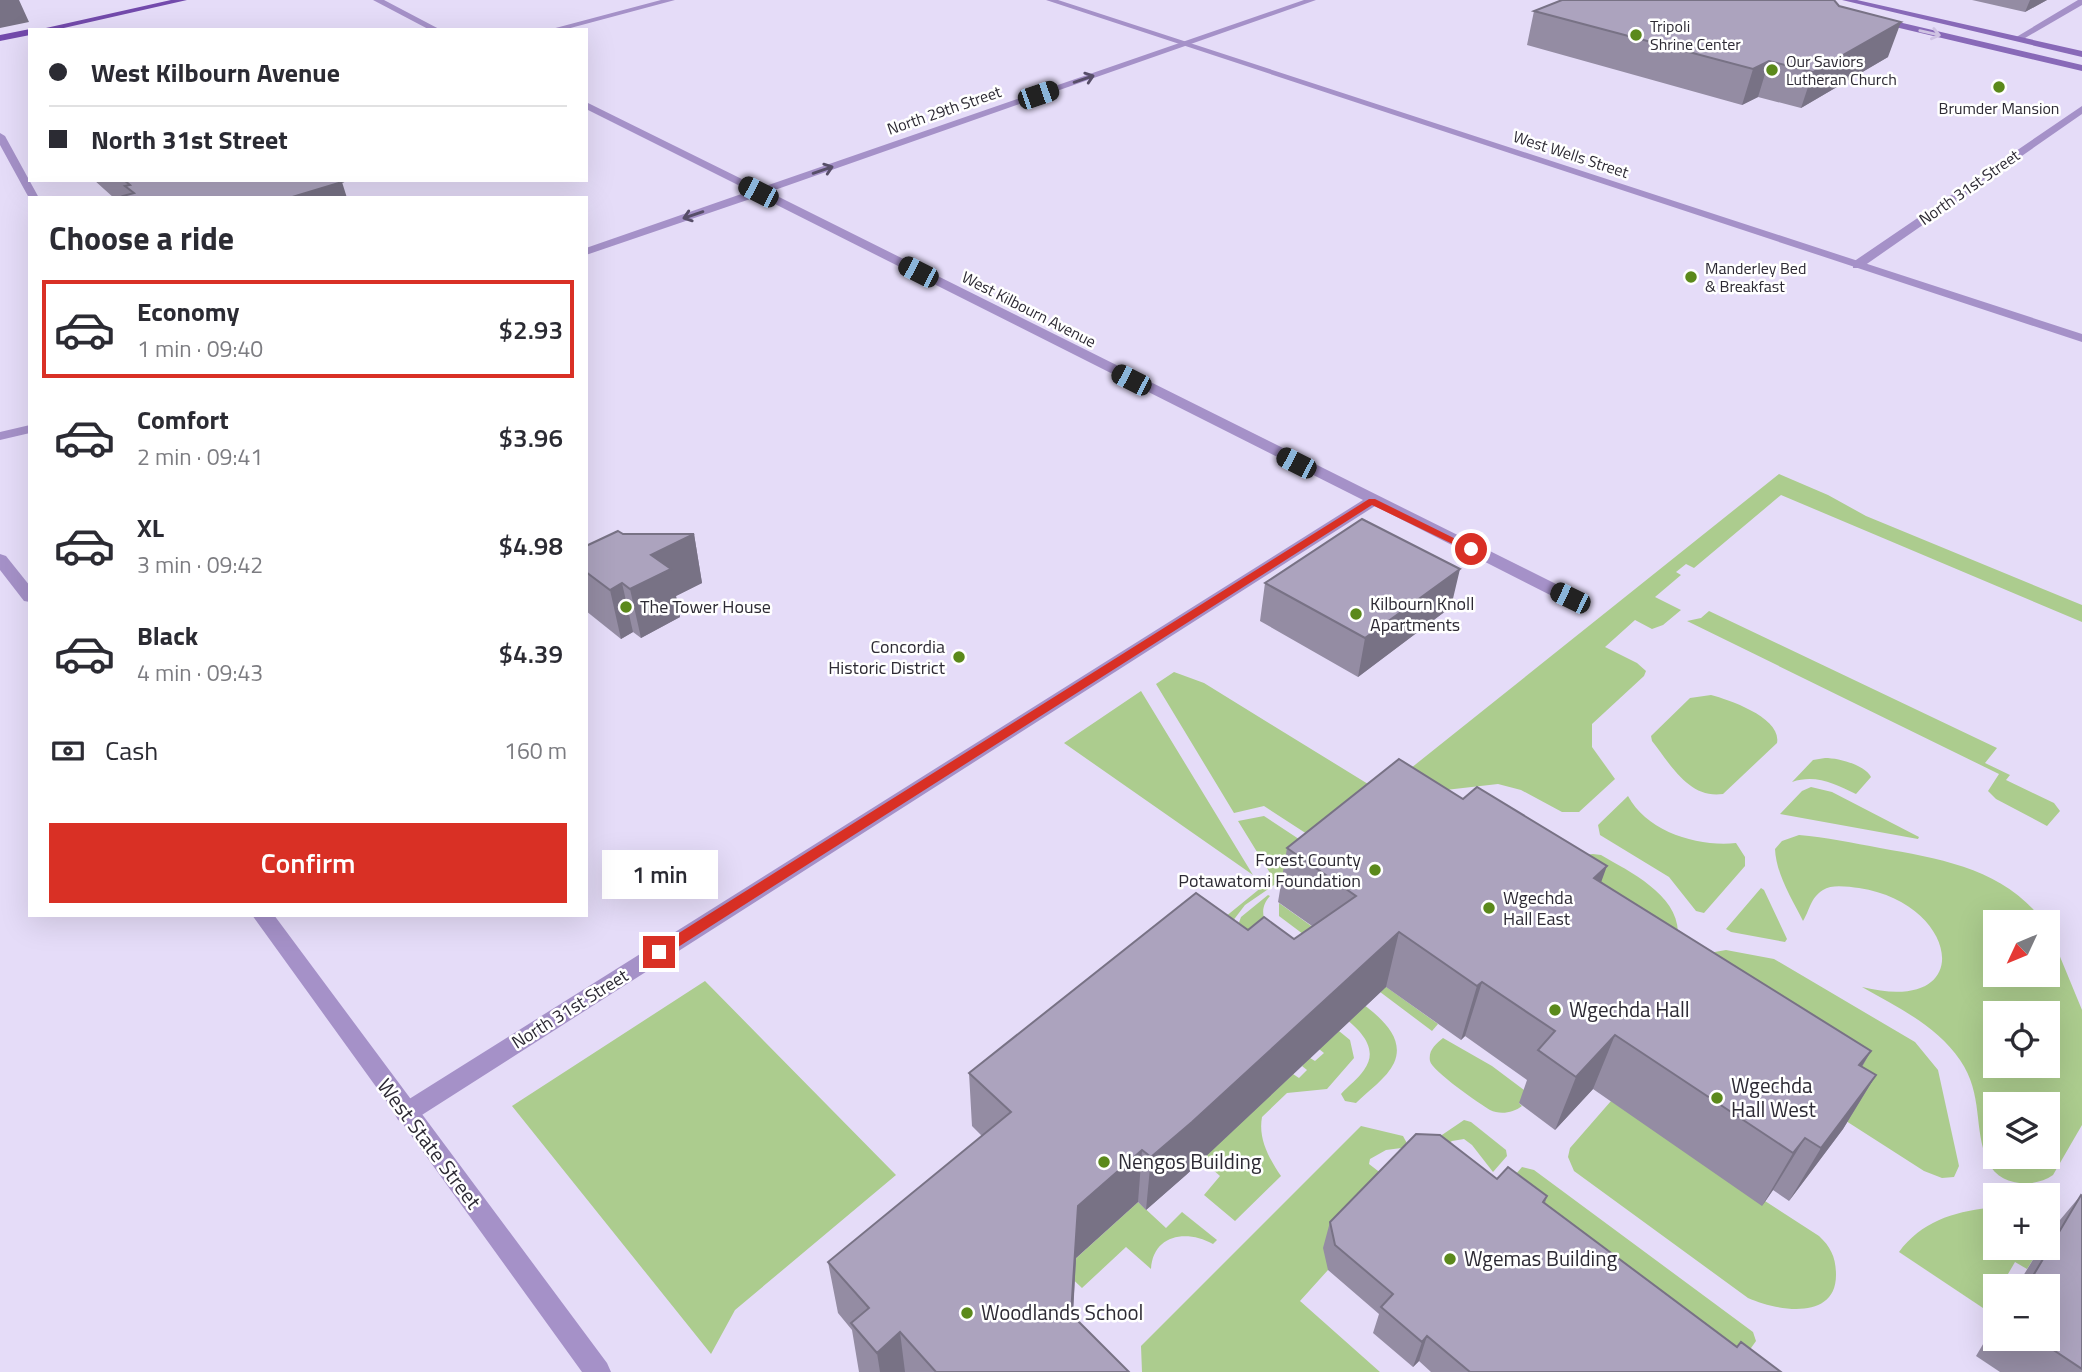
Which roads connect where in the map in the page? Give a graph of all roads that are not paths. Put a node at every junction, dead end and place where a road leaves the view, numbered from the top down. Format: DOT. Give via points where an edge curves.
graph roads {
  1 [pos="183,0"];
  2 [pos="377,0"];
  3 [pos="671,0"];
  4 [pos="1050,0"];
  5 [pos="1312,0"];
  6 [pos="1846,0"];
  7 [pos="2082,1"];
  8 [pos="1872,19"];
  9 [pos="50,28"];
  10 [pos="433,28"];
  11 [pos="560,28"];
  12 [pos="28,32"];
  13 [pos="0,38"];
  14 [pos="2017,39"];
  15 [pos="1185,44"];
  16 [pos="2082,54"];
  17 [pos="2082,68"];
  18 [pos="588,106"];
  19 [pos="2082,109"];
  20 [pos="0,136"];
  21 [pos="28,162"];
  22 [pos="16,165"];
  23 [pos="758,192"];
  24 [pos="33,196"];
  25 [pos="588,250"];
  26 [pos="1857,265"];
  27 [pos="2082,338"];
  28 [pos="28,429"];
  29 [pos="0,436"];
  30 [pos="1372,501"];
  31 [pos="0,559"];
  32 [pos="28,594"];
  33 [pos="1570,598"];
  34 [pos="263,917"];
  35 [pos="406,1113"];
  36 [pos="598,1372"];
  1 -- 9 [label="main road"];
  2 -- 10 [label="street"];
  3 -- 11 [label="street"];
  4 -- 15 [label="street, West Wells Street"];
  5 -- 15 [label="street, North 29th Street"];
  6 -- 14 [label="main road"];
  7 -- 14 [label="street"];
  8 -- 17 [label="main road, one-way"];
  12 -- 13 [label="main road"];
  14 -- 16 [label="main road"];
  23 -- 15 [label="street, North 29th Street, one-way"];
  15 -- 26 [label="street, West Wells Street"];
  18 -- 23 [label="street, West Kilbourn Avenue"];
  19 -- 26 [label="street, North 31st Street"];
  20 -- 22 [label="street"];
  21 -- 22 [label="street"];
  22 -- 24 [label="street"];
  23 -- 25 [label="street, North 29th Street, one-way"];
  23 -- 30 [label="street, West Kilbourn Avenue"];
  26 -- 27 [label="street, West Wells Street"];
  28 -- 29 [label="street"];
  30 -- 33 [label="street, West Kilbourn Avenue"];
  30 -- 35 [label="street, North 31st Street"];
  31 -- 32 [label="street"];
  34 -- 35 [label="street, West State Street"];
  35 -- 36 [label="street, West State Street"];
}
